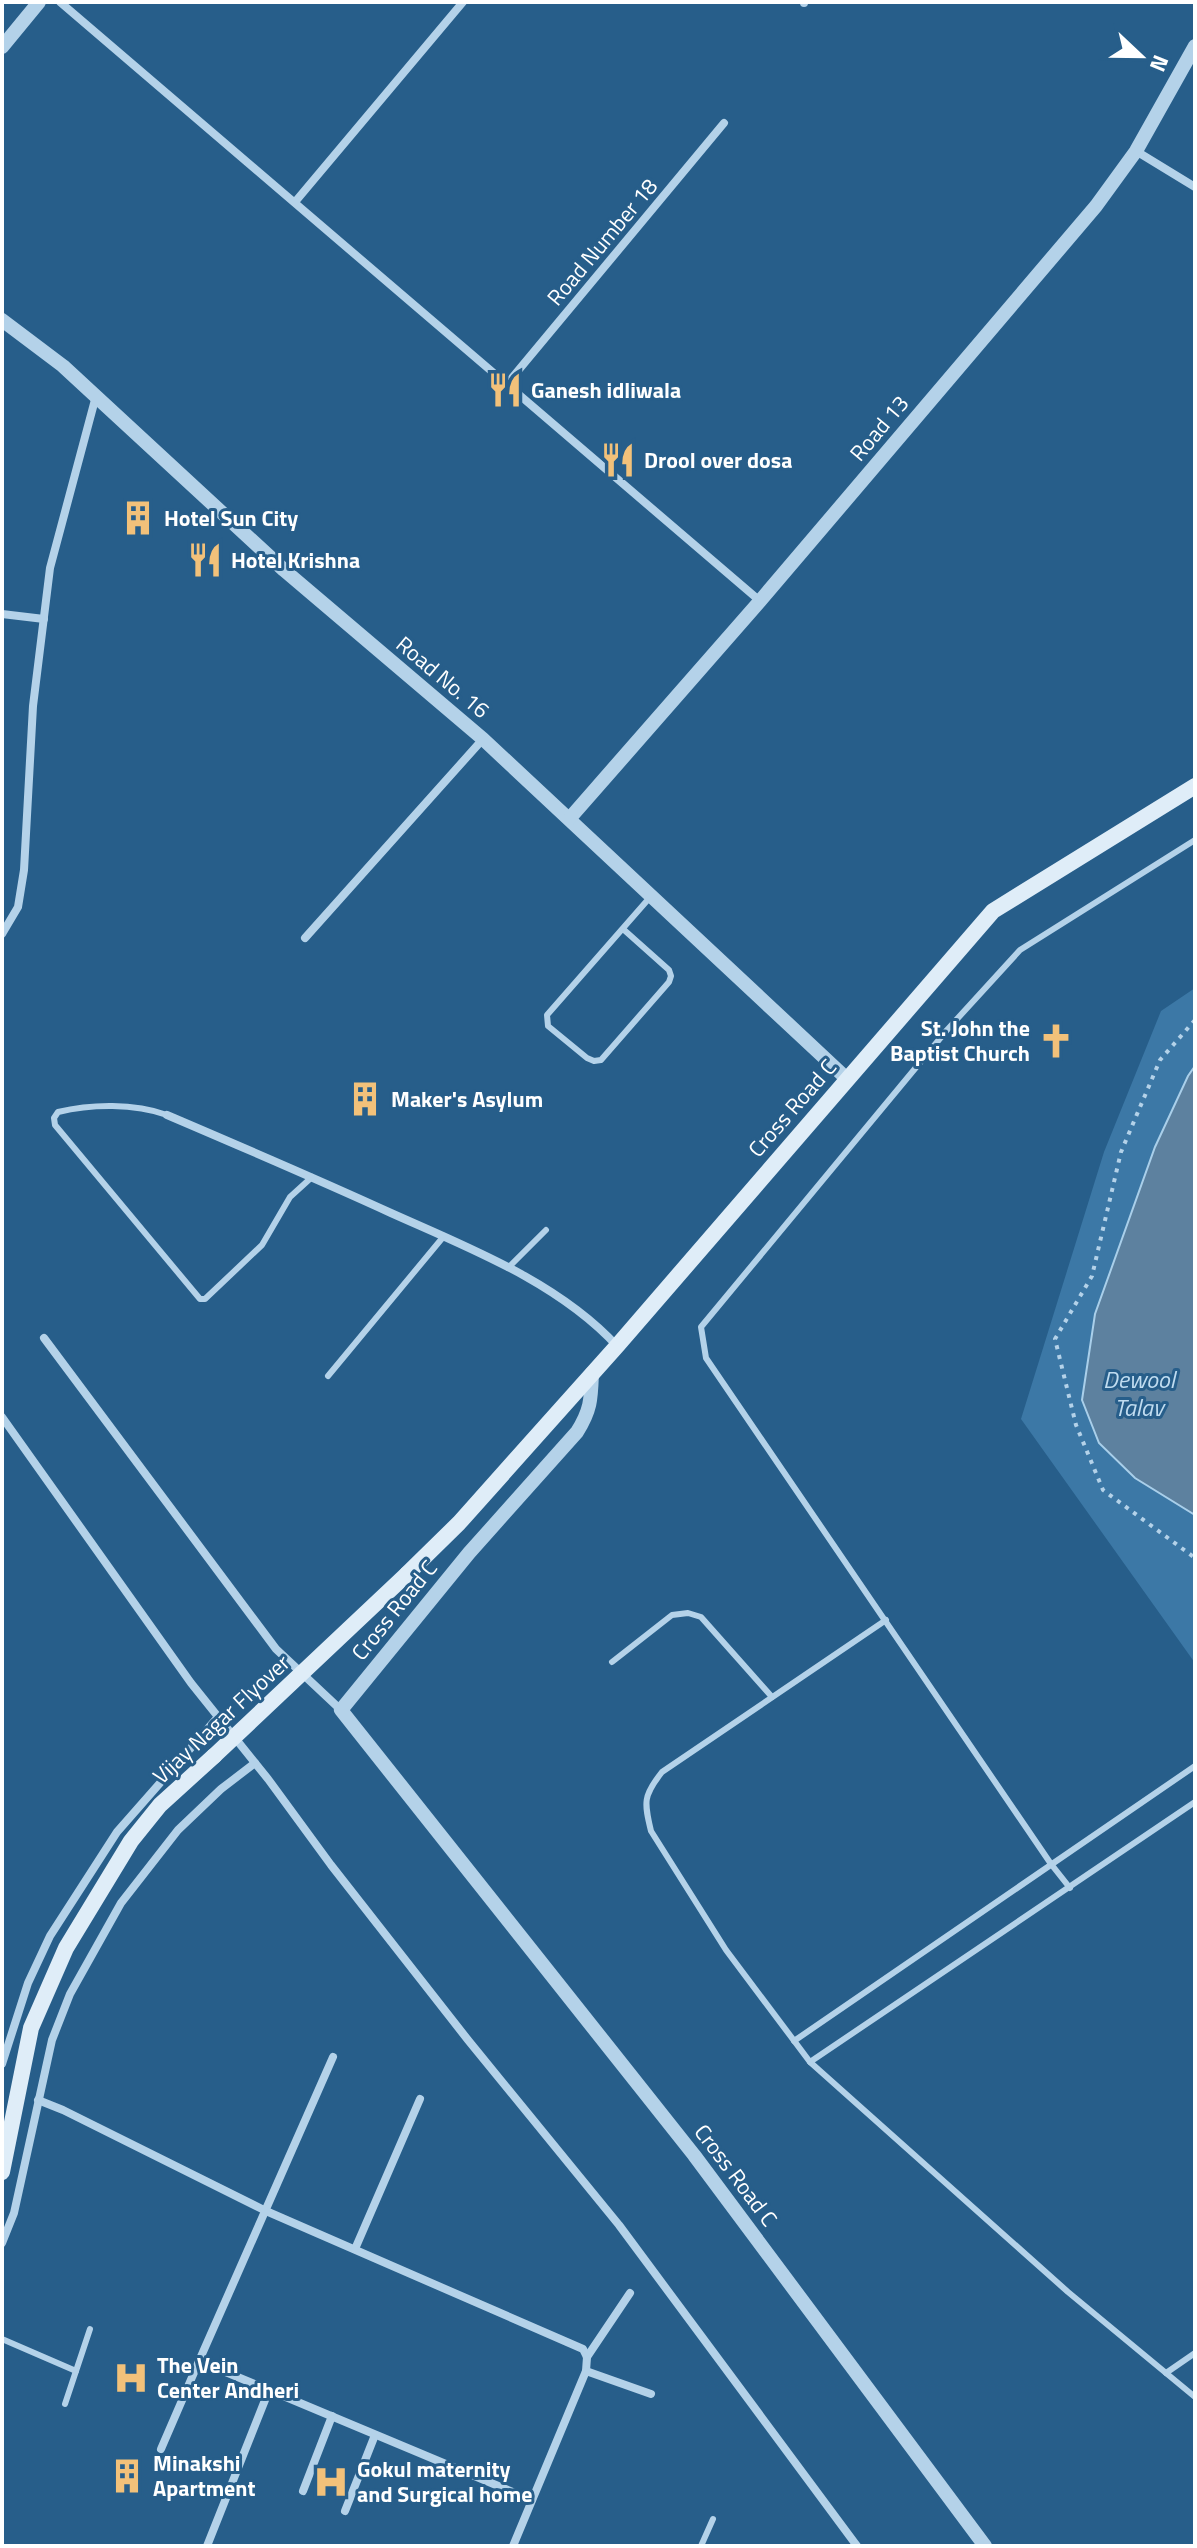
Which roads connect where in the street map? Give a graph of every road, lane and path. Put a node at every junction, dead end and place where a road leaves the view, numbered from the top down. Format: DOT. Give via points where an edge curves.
graph roads {
  1 [pos="39,2"];
  2 [pos="60,2"];
  3 [pos="463,2"];
  4 [pos="1195,46"];
  5 [pos="2,47"];
  6 [pos="724,123"];
  7 [pos="1136,151"];
  8 [pos="1195,187"];
  9 [pos="295,202"];
  10 [pos="2,320"];
  11 [pos="507,384"];
  12 [pos="96,396"];
  13 [pos="760,601"];
  14 [pos="2,614"];
  15 [pos="44,619"];
  16 [pos="483,739"];
  17 [pos="1195,786"];
  18 [pos="570,818"];
  19 [pos="1195,840"];
  20 [pos="652,895"];
  21 [pos="623,929"];
  22 [pos="2,934"];
  23 [pos="305,938"];
  24 [pos="1195,1020"];
  25 [pos="846,1078"];
  26 [pos="167,1115"];
  27 [pos="312,1177"];
  28 [pos="546,1230"];
  29 [pos="444,1236"];
  30 [pos="508,1268"];
  31 [pos="44,1338"];
  32 [pos="617,1346"];
  33 [pos="592,1373"];
  34 [pos="328,1376"];
  35 [pos="2,1417"];
  36 [pos="1195,1558"];
  37 [pos="886,1620"];
  38 [pos="612,1662"];
  39 [pos="772,1697"];
  40 [pos="341,1710"];
  41 [pos="218,1717"];
  42 [pos="255,1763"];
  43 [pos="1195,1766"];
  44 [pos="1195,1802"];
  45 [pos="1051,1864"];
  46 [pos="1070,1888"];
  47 [pos="794,2041"];
  48 [pos="333,2057"];
  49 [pos="810,2062"];
  50 [pos="2,2064"];
  51 [pos="420,2099"];
  52 [pos="38,2100"];
  53 [pos="2,2172"];
  54 [pos="266,2211"];
  55 [pos="2,2243"];
  56 [pos="355,2249"];
  57 [pos="630,2293"];
  58 [pos="90,2329"];
  59 [pos="2,2339"];
  60 [pos="1195,2353"];
  61 [pos="587,2357"];
  62 [pos="199,2361"];
  63 [pos="76,2371"];
  64 [pos="586,2371"];
  65 [pos="1166,2373"];
  66 [pos="269,2390"];
  67 [pos="651,2394"];
  68 [pos="1195,2397"];
  69 [pos="65,2404"];
  70 [pos="332,2416"];
  71 [pos="375,2435"];
  72 [pos="161,2449"];
  73 [pos="303,2491"];
  74 [pos="532,2500"];
  75 [pos="345,2511"];
  76 [pos="713,2519"];
  77 [pos="207,2546"];
  78 [pos="513,2546"];
  79 [pos="701,2546"];
  80 [pos="857,2546"];
  81 [pos="985,2546"];
  1 -- 5 [label="street"];
  2 -- 9 [label="street"];
  3 -- 9 [label="street"];
  4 -- 7 [label="street, Road 13"];
  6 -- 11 [label="street, Road Number 18"];
  7 -- 8 [label="street"];
  7 -- 13 [label="street, Road 13" via="1096,206"];
  9 -- 11 [label="street"];
  10 -- 12 [label="street, Road No. 16"];
  11 -- 13 [label="street"];
  12 -- 15 [label="street" via="50,568"];
  12 -- 16 [label="street, Road No. 16" via="284,570"];
  13 -- 18 [label="street, Road 13"];
  14 -- 15 [label="street"];
  15 -- 22 [label="street" via="33,706 24,870 18,907"];
  16 -- 18 [label="street, Road No. 16"];
  16 -- 23 [label="street"];
  17 -- 25 [label="main road, Cross Road C" via="993,911"];
  18 -- 20 [label="street, Road No. 16"];
  19 -- 37 [label="lane" via="1020,950 947,1030 701,1327 706,1358"];
  20 -- 21 [label="lane"];
  20 -- 25 [label="street, Road No. 16"];
  21 -- 21 [label="lane" via="547,1015 548,1026 594,1061 601,1060 671,976"];
  24 -- 36 [label="path" via="1160,1060 1121,1152 1092,1276 1055,1339 1076,1425 1103,1490"];
  25 -- 32 [label="main road, Cross Road C"];
  26 -- 27 [label="street"];
  26 -- 27 [label="lane" via="152,1109 79,1107 54,1118 200,1299 262,1245 290,1197"];
  27 -- 29 [label="street"];
  28 -- 30 [label="lane"];
  29 -- 30 [label="street"];
  29 -- 34 [label="lane"];
  30 -- 32 [label="street" via="547,1289"];
  31 -- 40 [label="street" via="276,1649"];
  32 -- 33 [label="main road, Cross Road C"];
  33 -- 40 [label="street, Cross Road C" via="591,1403 577,1432 469,1553"];
  33 -- 53 [label="main road, Vijay Nagar Flyover, bridge" via="459,1523 160,1805 131,1841 66,1948 31,2028"];
  35 -- 41 [label="street"];
  37 -- 39 [label="lane"];
  37 -- 45 [label="lane"];
  38 -- 39 [label="lane" via="672,1615 688,1613 701,1617"];
  39 -- 47 [label="lane" via="662,1772 648,1790 646,1811 651,1831 726,1950"];
  40 -- 81 [label="street, Cross Road C" via="694,2155"];
  41 -- 42 [label="street"];
  41 -- 50 [label="street" via="117,1832 50,1936 28,1983"];
  42 -- 52 [label="street" via="178,1830 121,1903 70,1994"];
  42 -- 80 [label="street" via="458,2028 619,2225"];
  43 -- 45 [label="lane"];
  44 -- 46 [label="lane"];
  45 -- 46 [label="lane"];
  45 -- 47 [label="lane"];
  46 -- 49 [label="lane"];
  47 -- 49 [label="lane"];
  48 -- 54 [label="street"];
  49 -- 65 [label="lane"];
  51 -- 56 [label="street"];
  52 -- 54 [label="street"];
  52 -- 55 [label="street" via="14,2213"];
  54 -- 56 [label="street"];
  54 -- 62 [label="street"];
  56 -- 61 [label="street" via="571,2342"];
  57 -- 61 [label="street"];
  58 -- 63 [label="lane"];
  59 -- 63 [label="lane"];
  60 -- 65 [label="lane"];
  61 -- 64 [label="street"];
  62 -- 66 [label="street"];
  62 -- 72 [label="street"];
  63 -- 69 [label="lane"];
  64 -- 67 [label="street"];
  64 -- 74 [label="street"];
  65 -- 68 [label="lane"];
  66 -- 70 [label="street"];
  66 -- 77 [label="street"];
  70 -- 71 [label="street"];
  70 -- 73 [label="street"];
  71 -- 74 [label="street"];
  71 -- 75 [label="street"];
  74 -- 78 [label="street"];
  76 -- 79 [label="lane"];
}
